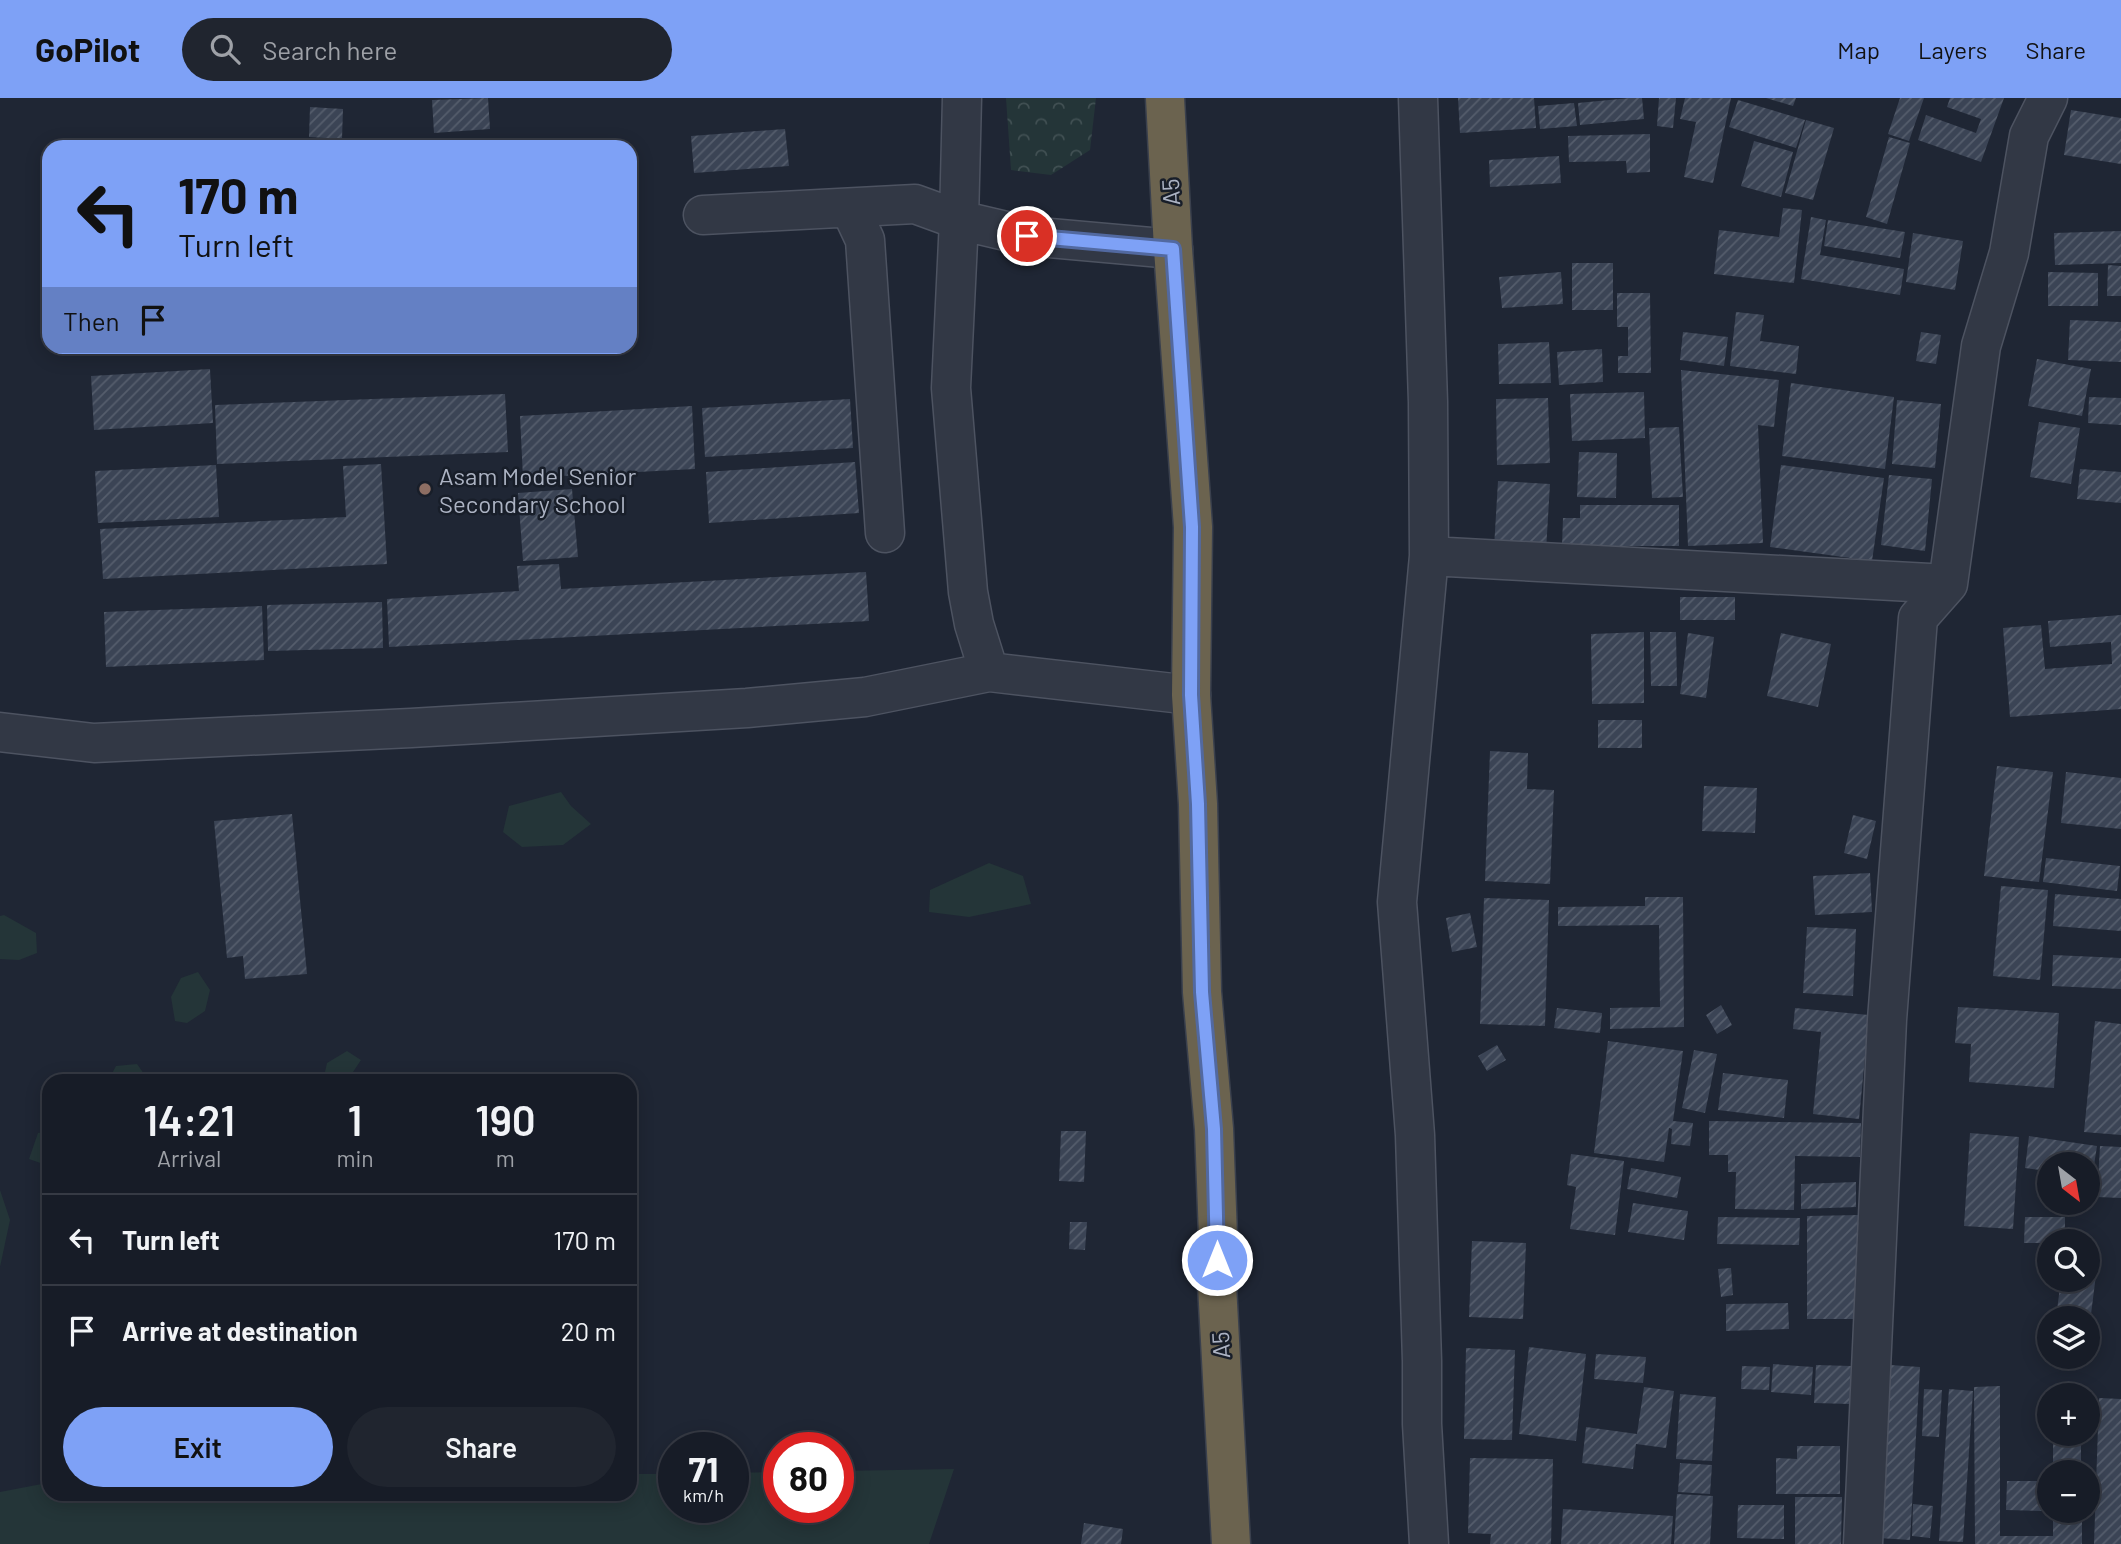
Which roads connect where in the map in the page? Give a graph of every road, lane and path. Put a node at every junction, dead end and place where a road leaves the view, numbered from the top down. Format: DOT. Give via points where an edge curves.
graph roads {
  1 [pos="962,98"];
  2 [pos="1166,98"];
  3 [pos="1418,98"];
  4 [pos="2048,98"];
  5 [pos="850,208"];
  6 [pos="703,215"];
  7 [pos="959,220"];
  8 [pos="1173,249"];
  9 [pos="885,533"];
  10 [pos="1429,556"];
  11 [pos="1948,584"];
  12 [pos="989,672"];
  13 [pos="1191,695"];
  14 [pos="0,732"];
  15 [pos="1231,1544"];
  16 [pos="1429,1544"];
  17 [pos="1863,1544"];
  1 -- 7 [label="street"];
  2 -- 8 [label="highway, A5 / A5"];
  3 -- 10 [label="street"];
  4 -- 11 [label="street" via="2029,136 2009,253 1981,346"];
  5 -- 6 [label="street"];
  5 -- 7 [label="street" via="915,204"];
  5 -- 9 [label="street" via="865,240"];
  7 -- 8 [label="street" via="1027,236"];
  7 -- 12 [label="street" via="951,387 968,592"];
  8 -- 13 [label="highway, A5 / A5" via="1192,527"];
  10 -- 11 [label="street"];
  10 -- 16 [label="street" via="1397,902 1415,1135"];
  11 -- 17 [label="street" via="1918,618 1887,1020"];
  12 -- 13 [label="street"];
  12 -- 14 [label="street" via="864,697 747,708 94,743"];
  13 -- 15 [label="highway, A5 / A5"];
}
